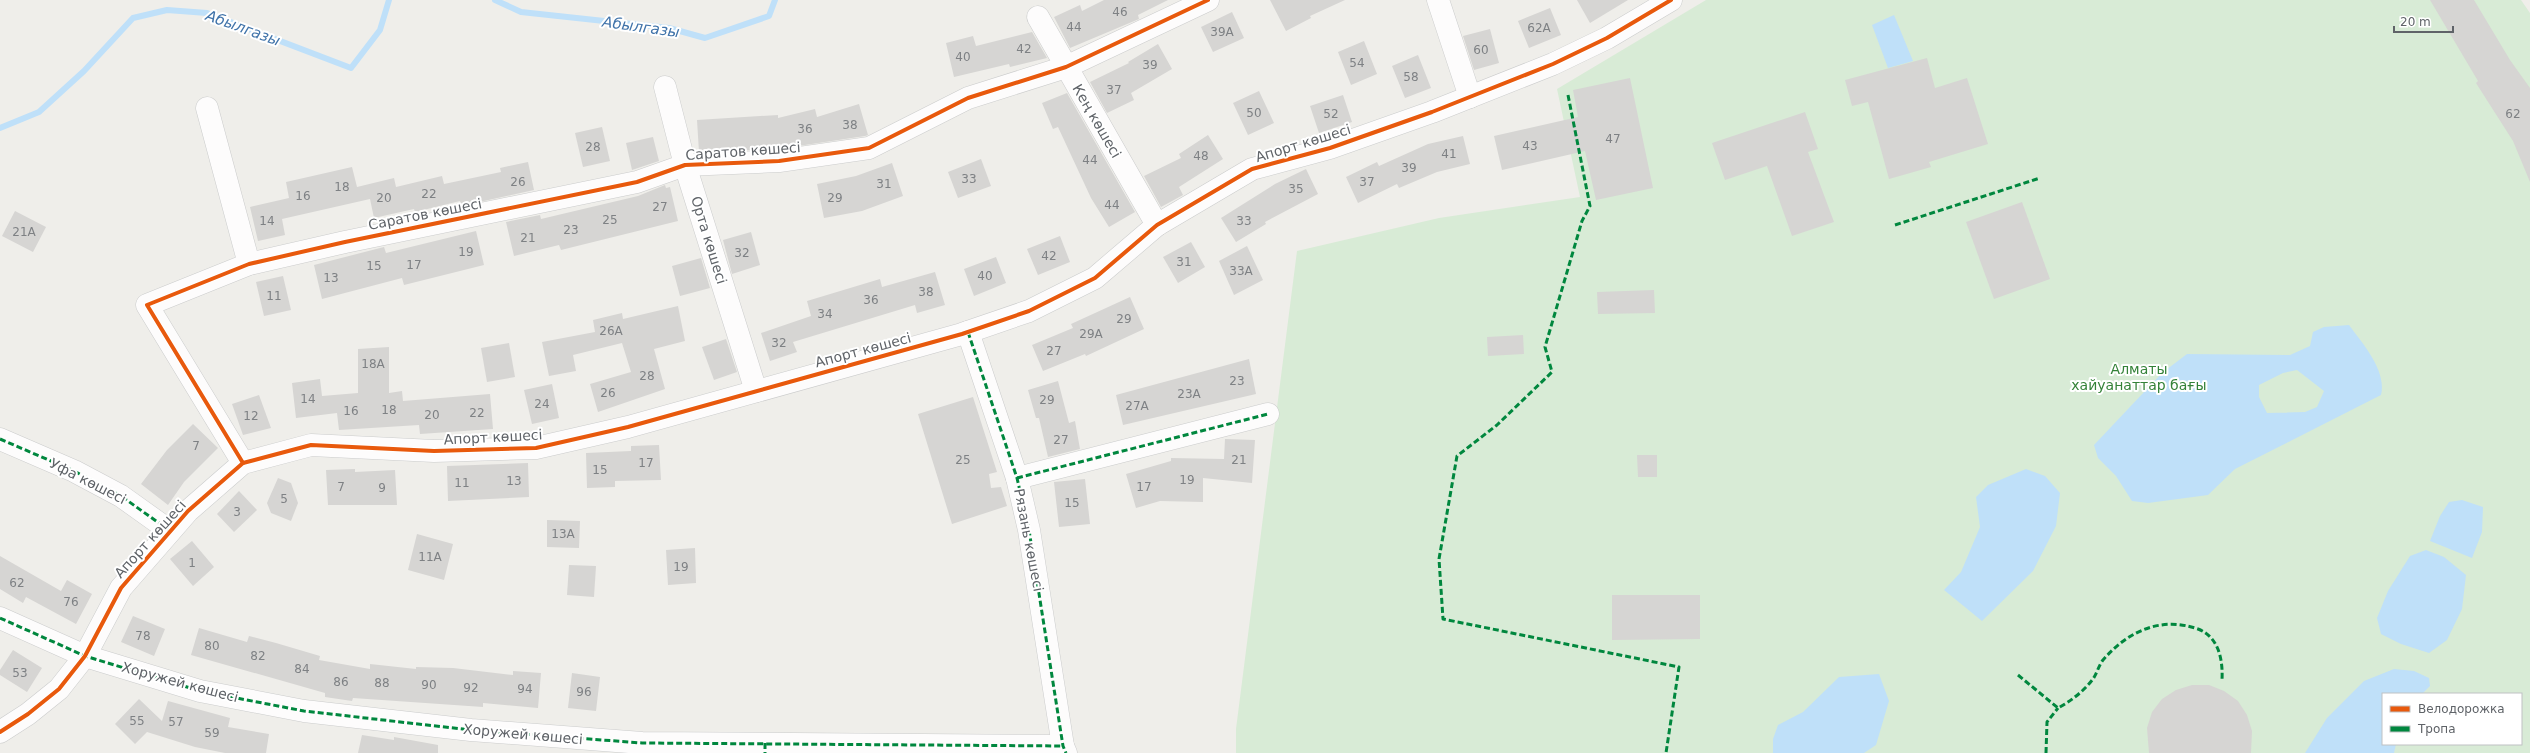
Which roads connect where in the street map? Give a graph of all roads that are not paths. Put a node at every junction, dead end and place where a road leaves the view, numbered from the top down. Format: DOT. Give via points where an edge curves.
graph roads {
  1 [pos="1208,0"];
  2 [pos="1438,0"];
  3 [pos="1672,0"];
  4 [pos="1038,17"];
  5 [pos="1066,67"];
  6 [pos="665,87"];
  7 [pos="1470,97"];
  8 [pos="207,108"];
  9 [pos="686,164"];
  10 [pos="1157,225"];
  11 [pos="249,264"];
  12 [pos="968,332"];
  13 [pos="756,391"];
  14 [pos="1268,414"];
  15 [pos="0,439"];
  16 [pos="243,463"];
  17 [pos="1017,478"];
  18 [pos="170,531"];
  19 [pos="0,618"];
  20 [pos="85,656"];
  21 [pos="0,732"];
  22 [pos="765,748"];
  23 [pos="1064,749"];
  1 -- 5 [label="street, Саратов көшесі"];
  2 -- 7 [label="street"];
  3 -- 7 [label="street, Апорт көшесі" via="1607,38 1552,64"];
  4 -- 5 [label="street, Кең көшесі"];
  5 -- 9 [label="street, Саратов көшесі" via="968,98 869,148 779,161"];
  5 -- 10 [label="street, Кең көшесі"];
  6 -- 9 [label="street, Орта көшесі"];
  7 -- 10 [label="street, Апорт көшесі" via="1330,148 1252,169"];
  8 -- 11 [label="street"];
  9 -- 11 [label="street, Саратов көшесі" via="637,182"];
  9 -- 13 [label="street, Орта көшесі"];
  10 -- 12 [label="street, Апорт көшесі" via="1095,278 1029,310"];
  11 -- 16 [label="street, Саратов көшесі" via="147,305"];
  12 -- 13 [label="street, Апорт көшесі"];
  12 -- 17 [label="street, Рязань көшесі"];
  13 -- 16 [label="street, Апорт көшесі" via="628,427 536,448 434,451 311,445"];
  14 -- 17 [label="street"];
  15 -- 18 [label="street, Уфа көшесі" via="74,471 121,496"];
  16 -- 18 [label="street, Апорт көшесі" via="188,511"];
  17 -- 23 [label="street, Рязань көшесі" via="1040,595"];
  18 -- 20 [label="street, Апорт көшесі" via="121,588"];
  19 -- 20 [label="street, Хоружей көшесі"];
  20 -- 21 [label="street, Апорт көшесі" via="58,689 28,714"];
  20 -- 22 [label="street, Хоружей көшесі" via="200,691 304,710 471,730 642,743"];
  22 -- 23 [label="street, Хоружей көшесі"];
}
